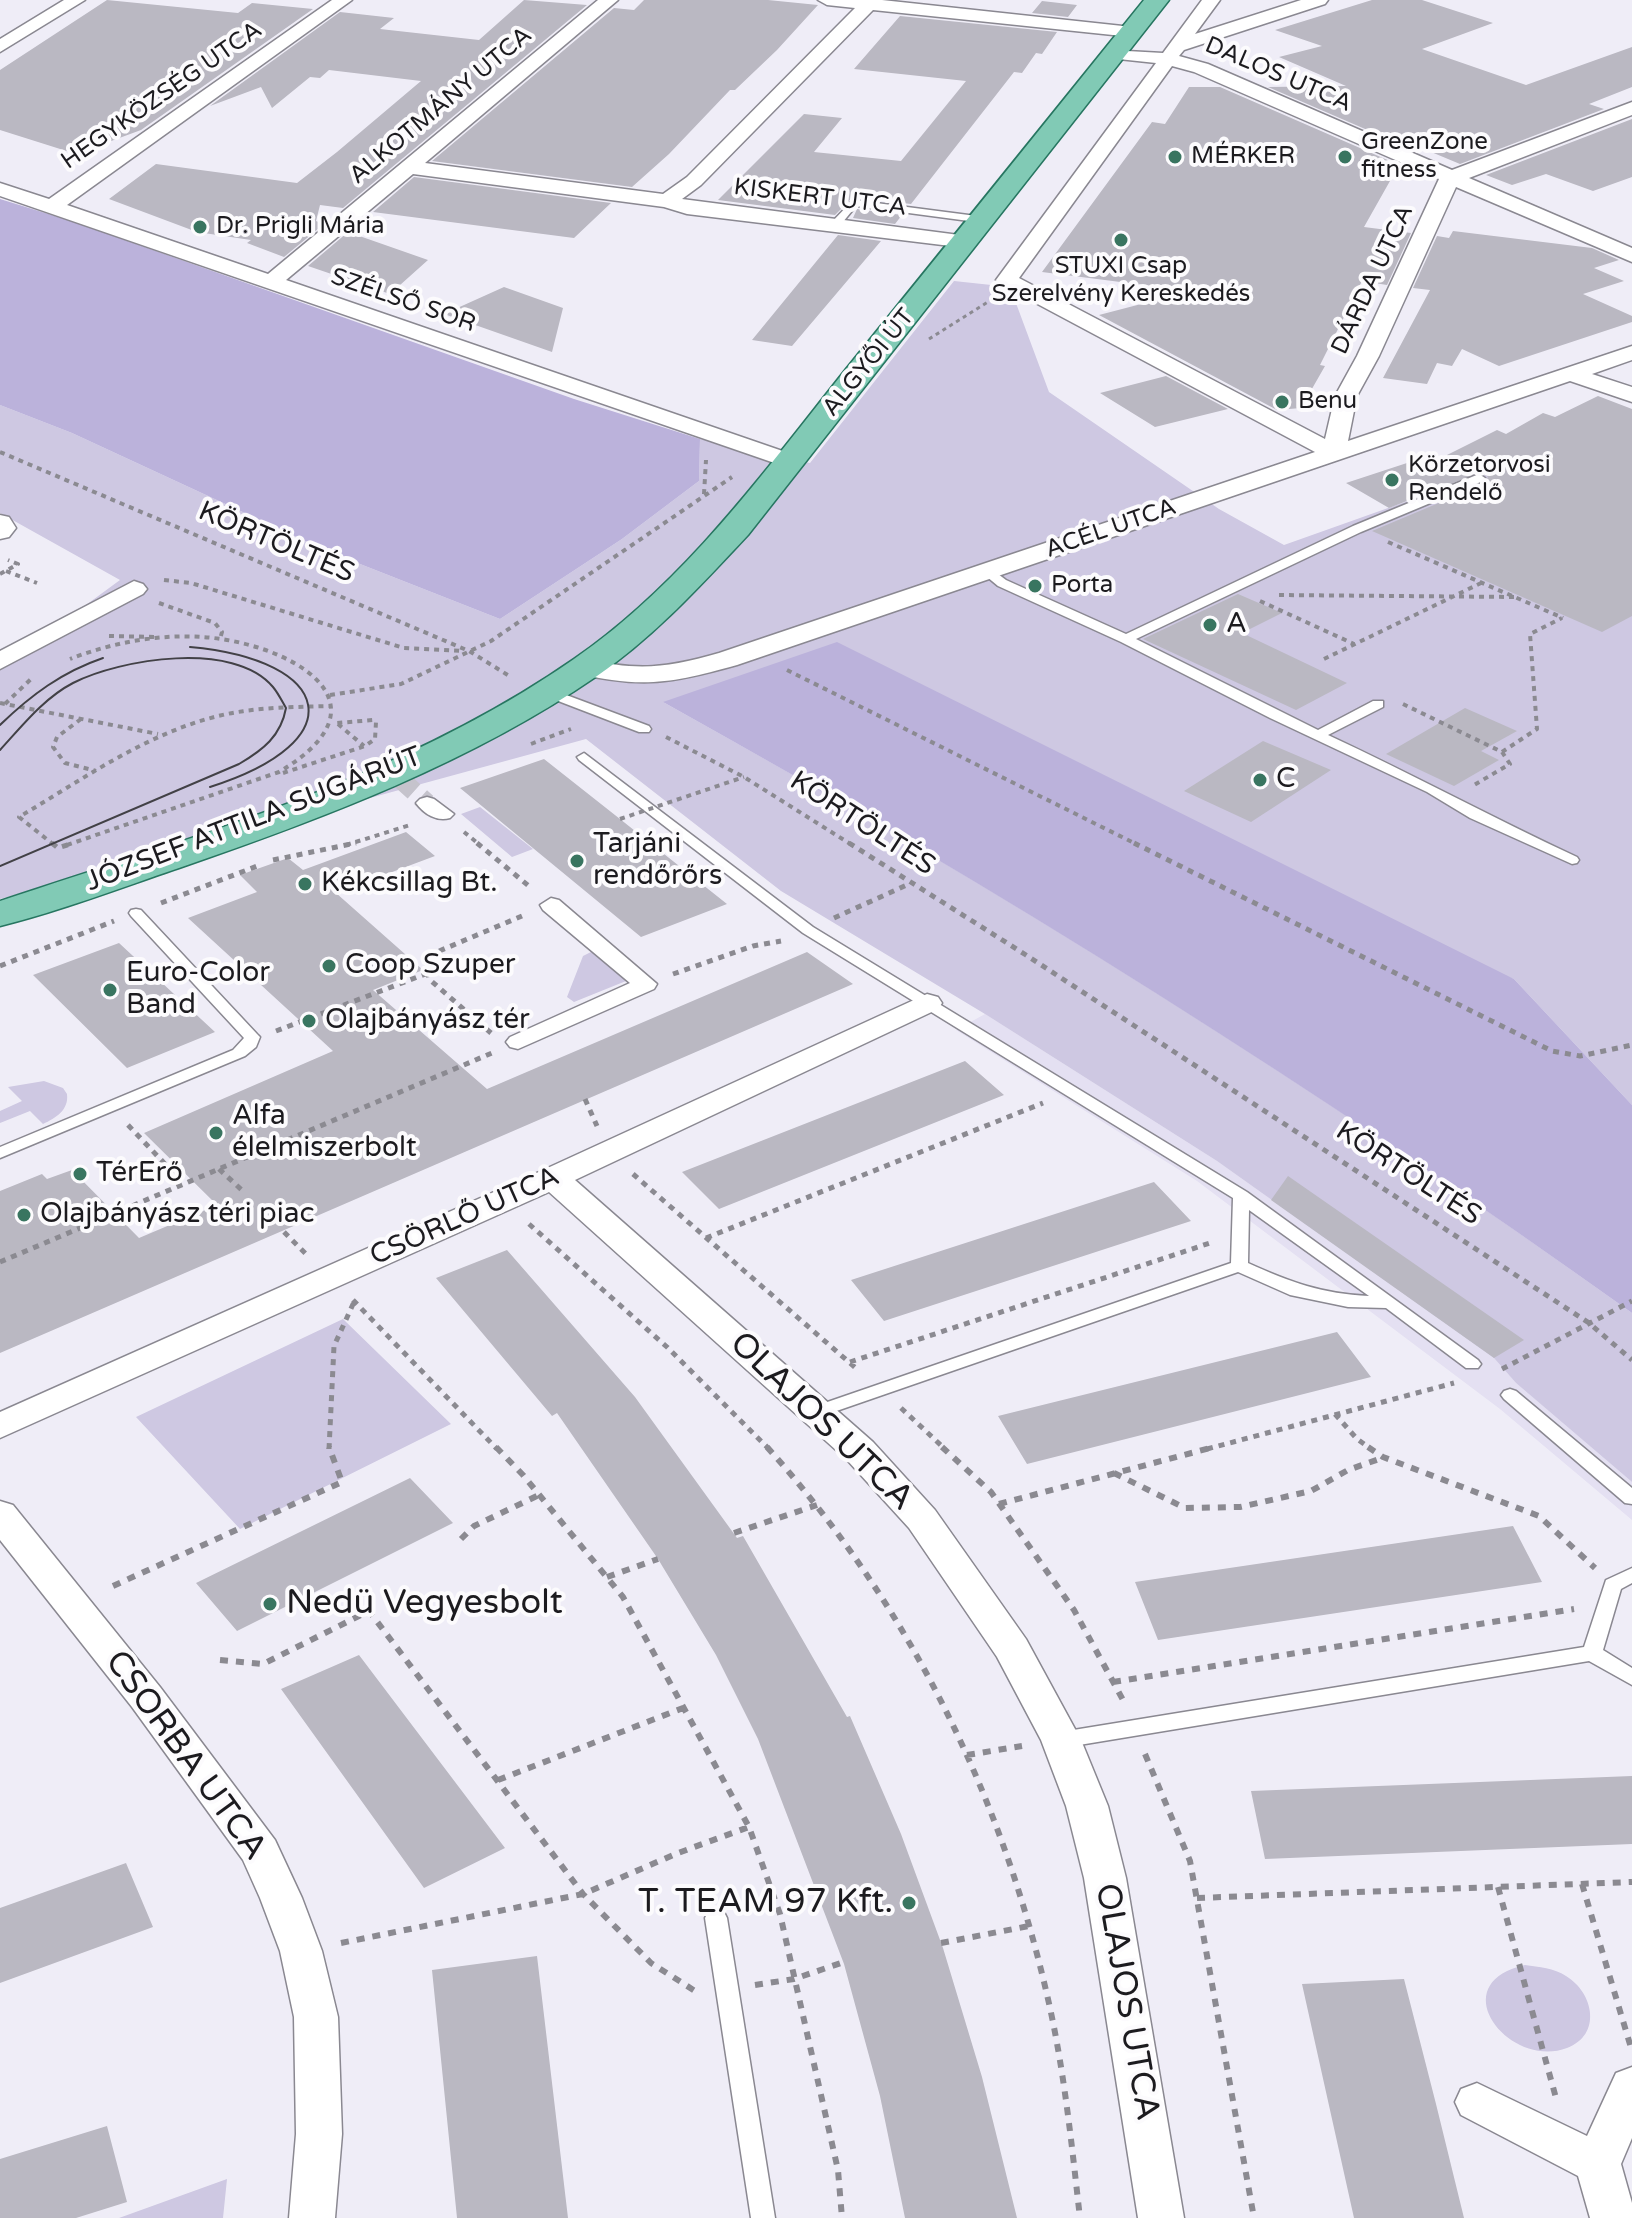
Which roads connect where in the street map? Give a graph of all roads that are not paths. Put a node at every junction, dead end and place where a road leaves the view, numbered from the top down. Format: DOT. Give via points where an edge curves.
graph roads {
  1 [pos="76,0"];
  2 [pos="343,0"];
  3 [pos="609,0"];
  4 [pos="827,0"];
  5 [pos="1157,0"];
  6 [pos="1211,0"];
  7 [pos="1319,0"];
  8 [pos="871,2"];
  9 [pos="1123,43"];
  10 [pos="0,47"];
  11 [pos="1173,53"];
  12 [pos="1632,108"];
  13 [pos="408,167"];
  14 [pos="1450,178"];
  15 [pos="0,189"];
  16 [pos="667,201"];
  17 [pos="51,207"];
  18 [pos="976,231"];
  19 [pos="1632,256"];
  20 [pos="270,283"];
  21 [pos="1632,353"];
  22 [pos="1570,374"];
  23 [pos="1632,395"];
  24 [pos="1334,453"];
  25 [pos="789,461"];
  26 [pos="1479,478"];
  27 [pos="986,571"];
  28 [pos="131,590"];
  29 [pos="1126,639"];
  30 [pos="0,661"];
  31 [pos="585,667"];
  32 [pos="545,691"];
  33 [pos="1378,704"];
  34 [pos="644,729"];
  35 [pos="1318,735"];
  36 [pos="584,757"];
  37 [pos="1572,860"];
  38 [pos="551,905"];
  39 [pos="136,913"];
  40 [pos="0,914"];
  41 [pos="927,1003"];
  42 [pos="512,1044"];
  43 [pos="0,1153"];
  44 [pos="561,1184"];
  45 [pos="1241,1196"];
  46 [pos="1239,1266"];
  47 [pos="1390,1303"];
  48 [pos="1470,1371"];
  49 [pos="1510,1395"];
  50 [pos="816,1412"];
  51 [pos="0,1426"];
  52 [pos="1632,1498"];
  53 [pos="0,1514"];
  54 [pos="1632,1575"];
  55 [pos="1592,1653"];
  56 [pos="1632,1678"];
  57 [pos="1061,1740"];
  58 [pos="716,1918"];
  59 [pos="1632,2086"];
  60 [pos="1477,2102"];
  61 [pos="1584,2157"];
  62 [pos="312,2218"];
  63 [pos="763,2218"];
  64 [pos="1161,2218"];
  65 [pos="1613,2218"];
  1 -- 10 [label="street"];
  2 -- 17 [label="street, HEGYKÖZSÉG UTCA"];
  3 -- 13 [label="street, ALKOTMÁNY UTCA"];
  4 -- 8 [label="street"];
  5 -- 9 [label="main road, ALGYŐI ÚT"];
  6 -- 11 [label="street"];
  7 -- 11 [label="street"];
  8 -- 9 [label="street"];
  8 -- 16 [label="street, KISKERT UTCA" via="694,181"];
  9 -- 11 [label="street"];
  9 -- 18 [label="main road, ALGYŐI ÚT"];
  11 -- 14 [label="street, DALOS UTCA"];
  11 -- 24 [label="street" via="1007,280"];
  12 -- 14 [label="street"];
  13 -- 16 [label="street, KISKERT UTCA"];
  13 -- 20 [label="street, ALKOTMÁNY UTCA"];
  14 -- 19 [label="street, DALOS UTCA"];
  14 -- 24 [label="street, DÁRDA UTCA" via="1346,396"];
  15 -- 17 [label="street, SZÉLSŐ SOR"];
  16 -- 18 [label="street, KISKERT UTCA" via="834,226"];
  17 -- 20 [label="street, SZÉLSŐ SOR"];
  18 -- 25 [label="main road, ALGYŐI ÚT"];
  20 -- 25 [label="street, SZÉLSŐ SOR"];
  21 -- 22 [label="street, ACÉL UTCA"];
  22 -- 23 [label="street"];
  22 -- 24 [label="street, ACÉL UTCA"];
  24 -- 27 [label="street, ACÉL UTCA"];
  25 -- 31 [label="main road, ALGYŐI ÚT" via="736,528 676,589"];
  26 -- 29 [label="lane" via="1357,529"];
  27 -- 29 [label="lane"];
  27 -- 31 [label="street, ACÉL UTCA" via="745,653 647,679"];
  28 -- 30 [label="street"];
  29 -- 35 [label="lane"];
  31 -- 32 [label="main road, ALGYŐI ÚT"];
  32 -- 34 [label="lane"];
  32 -- 40 [label="main road, JÓZSEF ATTILA SUGÁRÚT" via="486,726 355,787"];
  33 -- 35 [label="lane"];
  35 -- 37 [label="lane"];
  36 -- 41 [label="lane" via="808,930"];
  38 -- 42 [label="street" via="646,984"];
  39 -- 43 [label="lane" via="252,1037 250,1044"];
  41 -- 44 [label="street, CSÖRLŐ UTCA"];
  41 -- 45 [label="lane"];
  44 -- 50 [label="street, OLAJOS UTCA"];
  44 -- 51 [label="street, CSÖRLŐ UTCA"];
  45 -- 46 [label="lane"];
  45 -- 47 [label="lane"];
  46 -- 47 [label="lane" via="1290,1289"];
  46 -- 50 [label="lane"];
  47 -- 48 [label="lane"];
  49 -- 52 [label="lane"];
  50 -- 57 [label="street, OLAJOS UTCA" via="922,1519 1012,1649"];
  53 -- 62 [label="street, CSORBA UTCA" via="146,1697 260,1852 301,1951 316,2017 319,2134"];
  54 -- 55 [label="lane" via="1611,1595"];
  55 -- 56 [label="lane"];
  55 -- 57 [label="lane"];
  57 -- 64 [label="street, OLAJOS UTCA" via="1087,1806 1105,1878"];
  58 -- 63 [label="lane"];
  59 -- 61 [label="street"];
  60 -- 61 [label="street"];
  61 -- 65 [label="street"];
}
